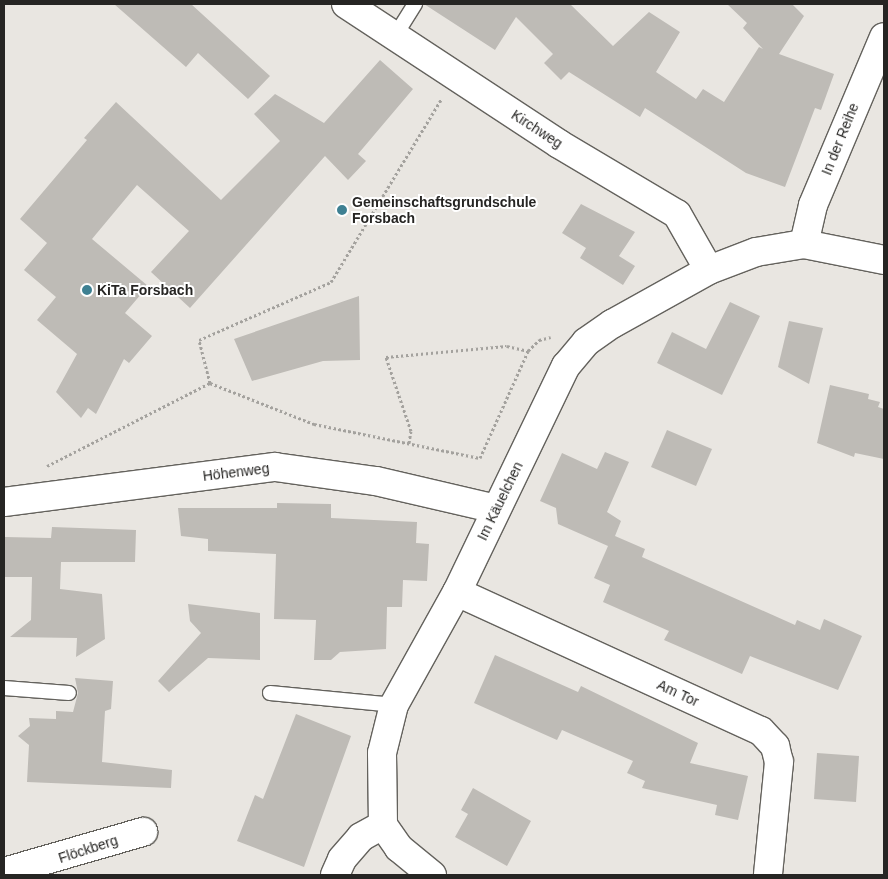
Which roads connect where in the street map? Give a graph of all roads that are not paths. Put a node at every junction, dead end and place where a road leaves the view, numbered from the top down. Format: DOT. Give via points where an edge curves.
graph roads {
  1 [pos="346,4"];
  2 [pos="415,4"];
  3 [pos="395,36"];
  4 [pos="884,37"];
  5 [pos="804,244"];
  6 [pos="884,260"];
  7 [pos="709,270"];
  8 [pos="4,502"];
  9 [pos="496,508"];
  10 [pos="457,592"];
  11 [pos="4,688"];
  12 [pos="69,693"];
  13 [pos="270,693"];
  14 [pos="394,704"];
  15 [pos="383,825"];
  16 [pos="143,832"];
  17 [pos="4,872"];
  18 [pos="335,875"];
  19 [pos="432,875"];
  20 [pos="768,875"];
  1 -- 3 [label="street, Kirchweg"];
  2 -- 3 [label="lane"];
  3 -- 7 [label="street, Kirchweg" via="677,214"];
  4 -- 5 [label="street, In der Reihe" via="813,204"];
  5 -- 6 [label="street"];
  5 -- 7 [label="street, Im Käuelchen" via="756,252"];
  7 -- 9 [label="street, Im Käuelchen" via="586,342 566,366"];
  8 -- 9 [label="street, Höhenweg" via="275,467 376,480"];
  9 -- 10 [label="street, Im Käuelchen"];
  10 -- 14 [label="street, Im Käuelchen"];
  10 -- 20 [label="street, Am Tor" via="761,731 775,746 778,762"];
  11 -- 12 [label="lane"];
  13 -- 14 [label="lane"];
  14 -- 15 [label="street, Im Käuelchen" via="382,753"];
  15 -- 18 [label="street" via="361,837 342,859"];
  15 -- 19 [label="street" via="400,848"];
  16 -- 17 [label="street, Flöckberg"];
}
